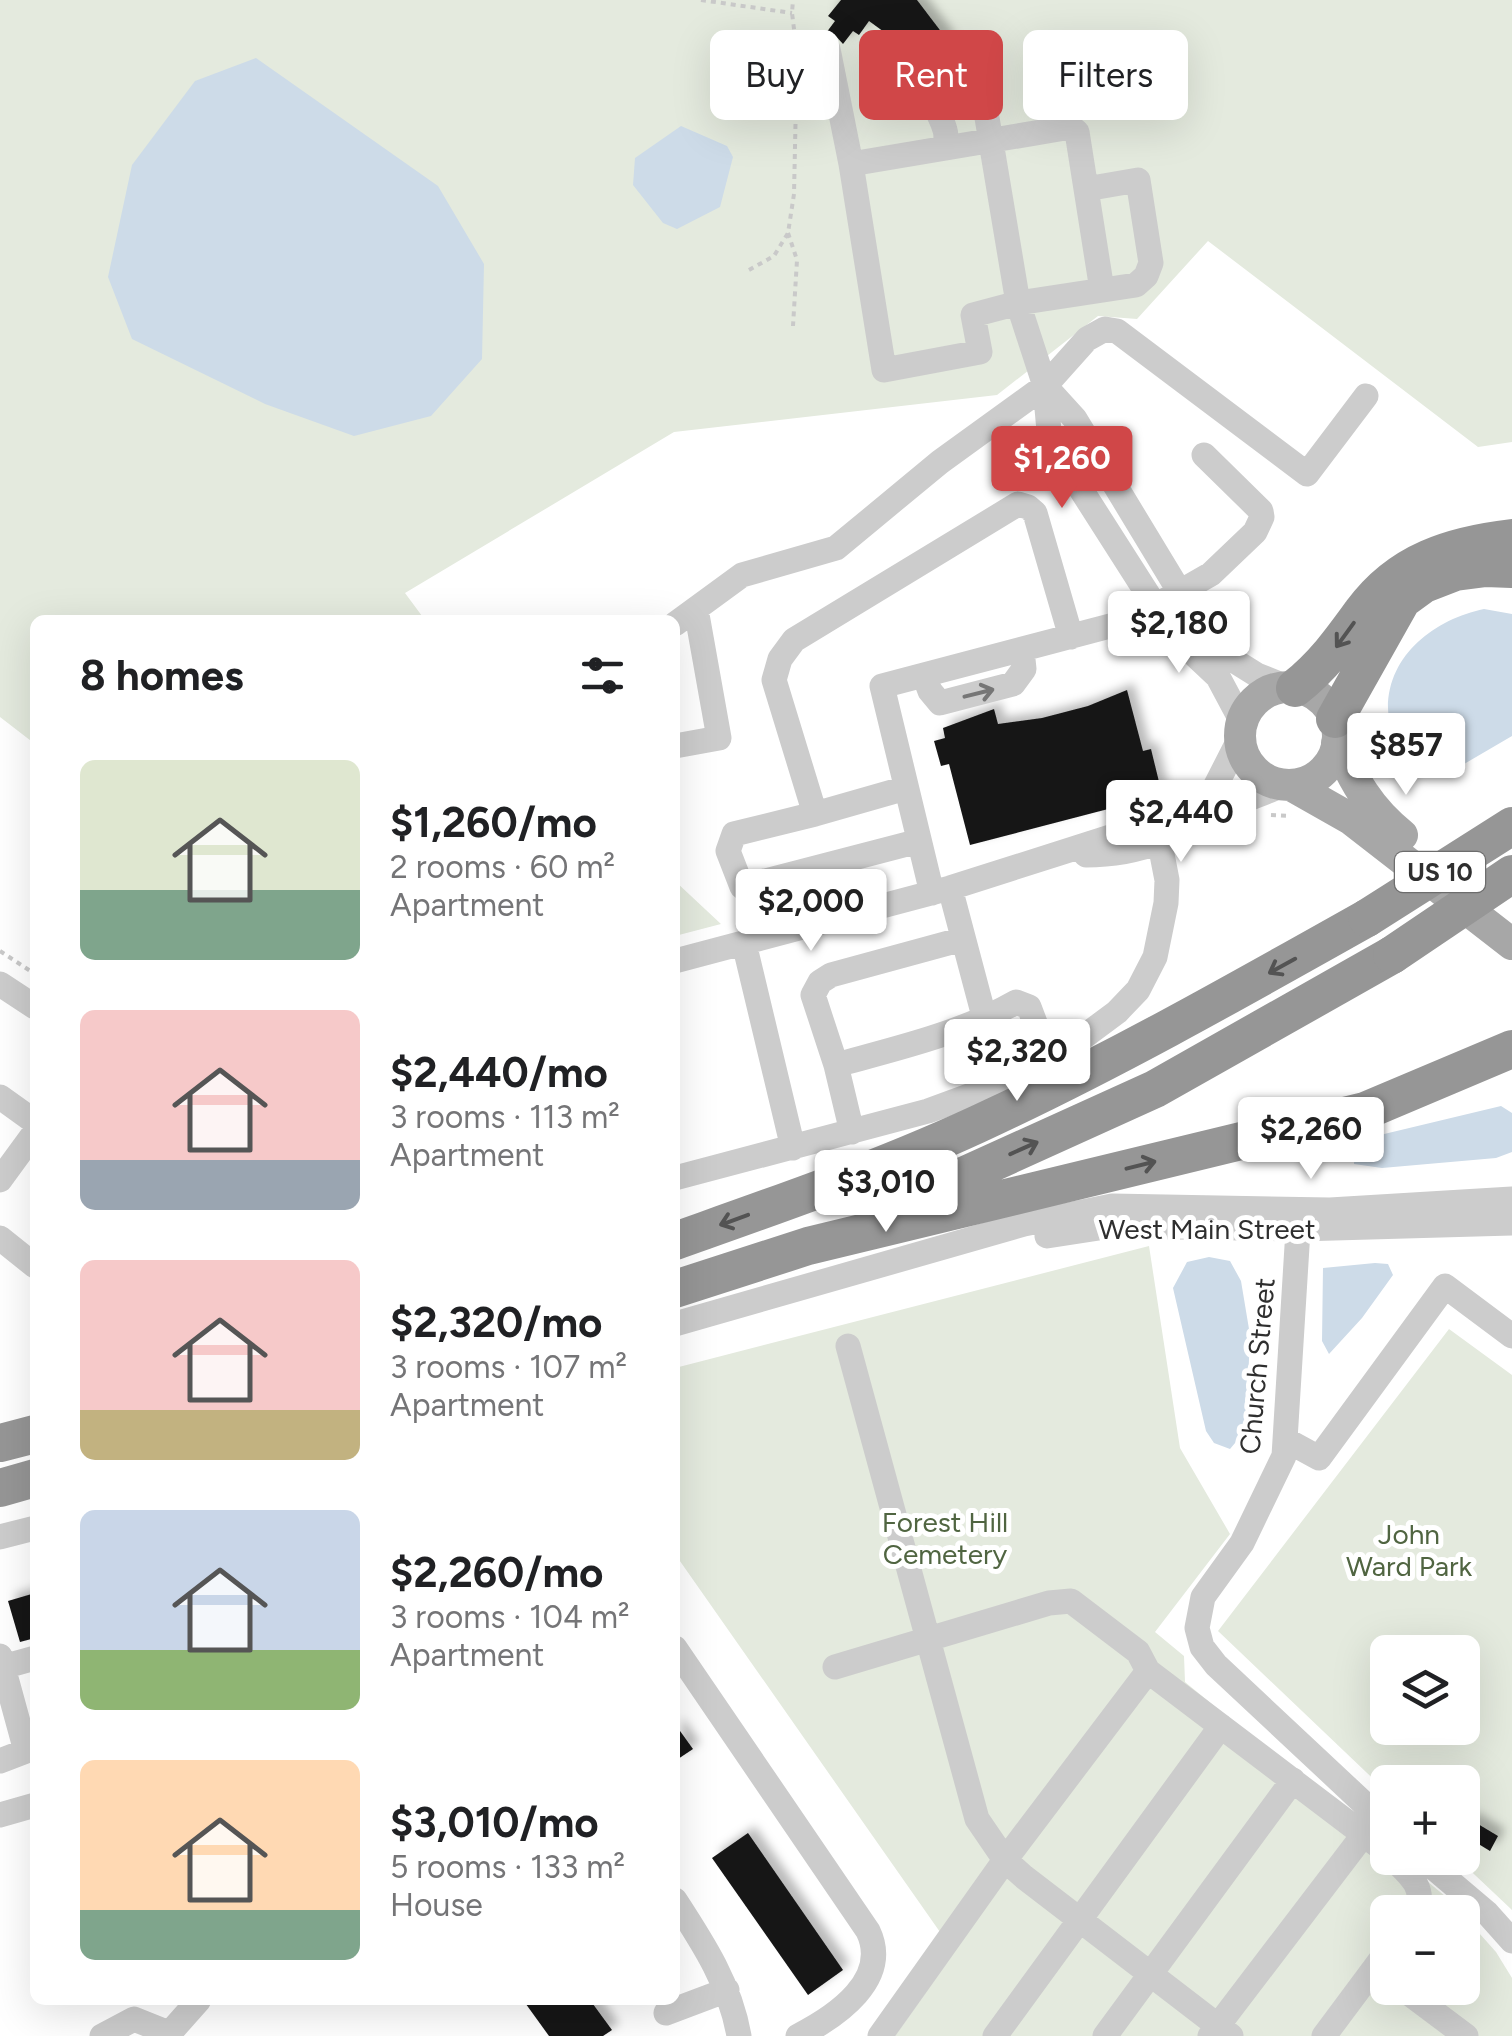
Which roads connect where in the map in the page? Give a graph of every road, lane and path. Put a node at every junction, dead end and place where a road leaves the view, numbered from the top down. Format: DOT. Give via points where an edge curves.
graph roads {
  1 [pos="701,0"];
  2 [pos="794,0"];
  3 [pos="792,13"];
  4 [pos="839,105"];
  5 [pos="990,140"];
  6 [pos="946,148"];
  7 [pos="851,164"];
  8 [pos="1086,189"];
  9 [pos="788,233"];
  10 [pos="749,270"];
  11 [pos="1102,290"];
  12 [pos="1018,303"];
  13 [pos="794,326"];
  14 [pos="1045,386"];
  15 [pos="1366,396"];
  16 [pos="1204,455"];
  17 [pos="1512,538"];
  18 [pos="1512,569"];
  19 [pos="1179,593"];
  20 [pos="1156,607"];
  21 [pos="696,609"];
  22 [pos="680,620"];
  23 [pos="1070,636"];
  24 [pos="1293,687"];
  25 [pos="1241,730"];
  26 [pos="1336,731"];
  27 [pos="680,745"];
  28 [pos="1286,785"];
  29 [pos="906,788"];
  30 [pos="814,814"];
  31 [pos="1512,826"];
  32 [pos="920,840"];
  33 [pos="1160,844"];
  34 [pos="1061,855"];
  35 [pos="941,890"];
  36 [pos="1496,901"];
  37 [pos="964,939"];
  38 [pos="744,943"];
  39 [pos="1512,944"];
  40 [pos="0,951"];
  41 [pos="680,960"];
  42 [pos="30,971"];
  43 [pos="0,984"];
  44 [pos="30,1004"];
  45 [pos="984,1020"];
  46 [pos="1048,1056"];
  47 [pos="1503,1056"];
  48 [pos="836,1065"];
  49 [pos="0,1098"];
  50 [pos="30,1119"];
  51 [pos="852,1132"];
  52 [pos="30,1139"];
  53 [pos="793,1148"];
  54 [pos="680,1177"];
  55 [pos="0,1180"];
  56 [pos="1512,1199"];
  57 [pos="1299,1219"];
  58 [pos="1512,1224"];
  59 [pos="0,1238"];
  60 [pos="680,1239"];
  61 [pos="808,1246"];
  62 [pos="30,1262"];
  63 [pos="680,1287"];
  64 [pos="680,1323"];
  65 [pos="680,1336"];
  66 [pos="1512,1336"];
  67 [pos="848,1346"];
  68 [pos="30,1435"];
  69 [pos="1286,1440"];
  70 [pos="0,1444"];
  71 [pos="30,1479"];
  72 [pos="0,1488"];
  73 [pos="30,1529"];
  74 [pos="0,1537"];
  75 [pos="927,1641"];
  76 [pos="680,1655"];
  77 [pos="30,1659"];
  78 [pos="2,1662"];
  79 [pos="835,1666"];
  80 [pos="1148,1671"];
  81 [pos="1221,1726"];
  82 [pos="30,1748"];
  83 [pos="30,1751"];
  84 [pos="0,1761"];
  85 [pos="1292,1780"];
  86 [pos="30,1806"];
  87 [pos="0,1815"];
  88 [pos="1370,1824"];
  89 [pos="1370,1826"];
  90 [pos="1370,1838"];
  91 [pos="1004,1860"];
  92 [pos="1442,1875"];
  93 [pos="680,1908"];
  94 [pos="1079,1919"];
  95 [pos="1512,1941"];
  96 [pos="1151,1974"];
  97 [pos="1370,1981"];
  98 [pos="727,1990"];
  99 [pos="195,2005"];
  100 [pos="1425,2005"];
  101 [pos="664,2016"];
  102 [pos="1220,2033"];
  103 [pos="168,2035"];
  104 [pos="102,2036"];
  105 [pos="739,2036"];
  106 [pos="798,2036"];
  107 [pos="880,2036"];
  108 [pos="995,2036"];
  109 [pos="1105,2036"];
  110 [pos="1324,2036"];
  111 [pos="1466,2036"];
  1 -- 3 [label="path"];
  2 -- 3 [label="path"];
  3 -- 9 [label="path" via="797,53"];
  4 -- 7 [label="street"];
  5 -- 6 [label="street"];
  5 -- 6 [label="street" via="983,94 971,75 944,67 931,80 930,100"];
  5 -- 8 [label="street" via="1071,127"];
  5 -- 12 [label="street"];
  6 -- 7 [label="street"];
  7 -- 12 [label="street" via="884,370 980,352 973,316"];
  8 -- 11 [label="street"];
  8 -- 11 [label="street" via="1138,180 1141,196 1151,264 1136,284"];
  9 -- 10 [label="path" via="774,256"];
  9 -- 13 [label="path" via="797,260"];
  11 -- 12 [label="street"];
  12 -- 14 [label="street"];
  14 -- 15 [label="street" via="1087,339 1105,329 1117,331 1307,474"];
  14 -- 19 [label="street" via="1075,420"];
  14 -- 20 [label="street" via="1049,431"];
  14 -- 21 [label="street" via="836,548 742,575"];
  16 -- 19 [label="street" via="1262,517 1211,574"];
  17 -- 24 [label="highway, one-way" via="1417,561 1364,608 1319,669"];
  18 -- 26 [label="highway" via="1455,572 1402,600"];
  19 -- 20 [label="street"];
  19 -- 24 [label="street" via="1233,660"];
  20 -- 23 [label="street"];
  20 -- 25 [label="street" via="1218,677"];
  21 -- 22 [label="street"];
  21 -- 27 [label="street" via="719,738"];
  23 -- 29 [label="street" via="882,686"];
  23 -- 30 [label="street" via="1034,513 1018,504 794,640 774,680"];
  24 -- 25 [label="main road" via="1259,697"];
  24 -- 26 [label="main road" via="1316,695"];
  25 -- 28 [label="main road" via="1254,771"];
  25 -- 34 [label="street" via="1214,789 1194,804"];
  26 -- 28 [label="main road" via="1330,763"];
  26 -- 36 [label="main road" via="1358,790 1379,816"];
  28 -- 33 [label="street"];
  28 -- 36 [label="main road"];
  29 -- 30 [label="street"];
  29 -- 32 [label="street"];
  30 -- 32 [label="street" via="734,834 728,851 742,887"];
  31 -- 60 [label="highway, US 10, one-way, bridge" via="1367,918 992,1118"];
  32 -- 35 [label="street"];
  33 -- 34 [label="street"];
  33 -- 46 [label="street" via="1166,902 1155,957 1138,990 1078,1041"];
  34 -- 35 [label="street"];
  35 -- 37 [label="street"];
  35 -- 38 [label="street"];
  36 -- 39 [label="main road"];
  61 -- 36 [label="highway, US 10, one-way, bridge" via="1155,1089"];
  37 -- 45 [label="street"];
  37 -- 48 [label="street" via="820,982 816,1009"];
  38 -- 41 [label="street"];
  38 -- 53 [label="street"];
  40 -- 42 [label="path"];
  43 -- 44 [label="street"];
  45 -- 46 [label="street" via="1023,1004"];
  45 -- 48 [label="street"];
  46 -- 51 [label="street" via="928,1112"];
  61 -- 47 [label="highway, one-way" via="1365,1111"];
  48 -- 51 [label="street"];
  49 -- 50 [label="street"];
  51 -- 53 [label="street"];
  52 -- 55 [label="street"];
  53 -- 54 [label="street"];
  56 -- 57 [label="street, West Main Street"];
  57 -- 58 [label="street, West Main Street"];
  57 -- 64 [label="street, West Main Street" via="1112,1206 1024,1224"];
  57 -- 65 [label="street, West Main Street" via="1058,1234"];
  57 -- 69 [label="street, Church Street"];
  59 -- 62 [label="street"];
  61 -- 63 [label="highway, US 10"];
  66 -- 69 [label="street" via="1445,1286 1319,1458"];
  67 -- 75 [label="street"];
  68 -- 70 [label="highway"];
  69 -- 88 [label="street, Church Street" via="1242,1543 1203,1597 1197,1628 1216,1665"];
  71 -- 72 [label="highway"];
  73 -- 74 [label="street"];
  75 -- 79 [label="street"];
  75 -- 80 [label="street" via="1071,1601 1138,1652"];
  75 -- 91 [label="street" via="978,1819"];
  76 -- 106 [label="street" via="876,1947 865,1984 820,2026"];
  77 -- 78 [label="street"];
  78 -- 82 [label="street"];
  80 -- 81 [label="street"];
  80 -- 91 [label="street"];
  81 -- 85 [label="street"];
  81 -- 94 [label="street"];
  83 -- 84 [label="street"];
  85 -- 89 [label="street"];
  85 -- 96 [label="street"];
  86 -- 87 [label="street"];
  90 -- 102 [label="street"];
  91 -- 94 [label="street"];
  91 -- 107 [label="street"];
  92 -- 95 [label="street"];
  93 -- 98 [label="street"];
  94 -- 96 [label="street"];
  94 -- 108 [label="street"];
  96 -- 102 [label="street"];
  96 -- 109 [label="street"];
  97 -- 110 [label="street"];
  98 -- 101 [label="street"];
  98 -- 105 [label="street"];
  99 -- 103 [label="street"];
  100 -- 111 [label="street"];
  103 -- 104 [label="street" via="134,2019"];
}
